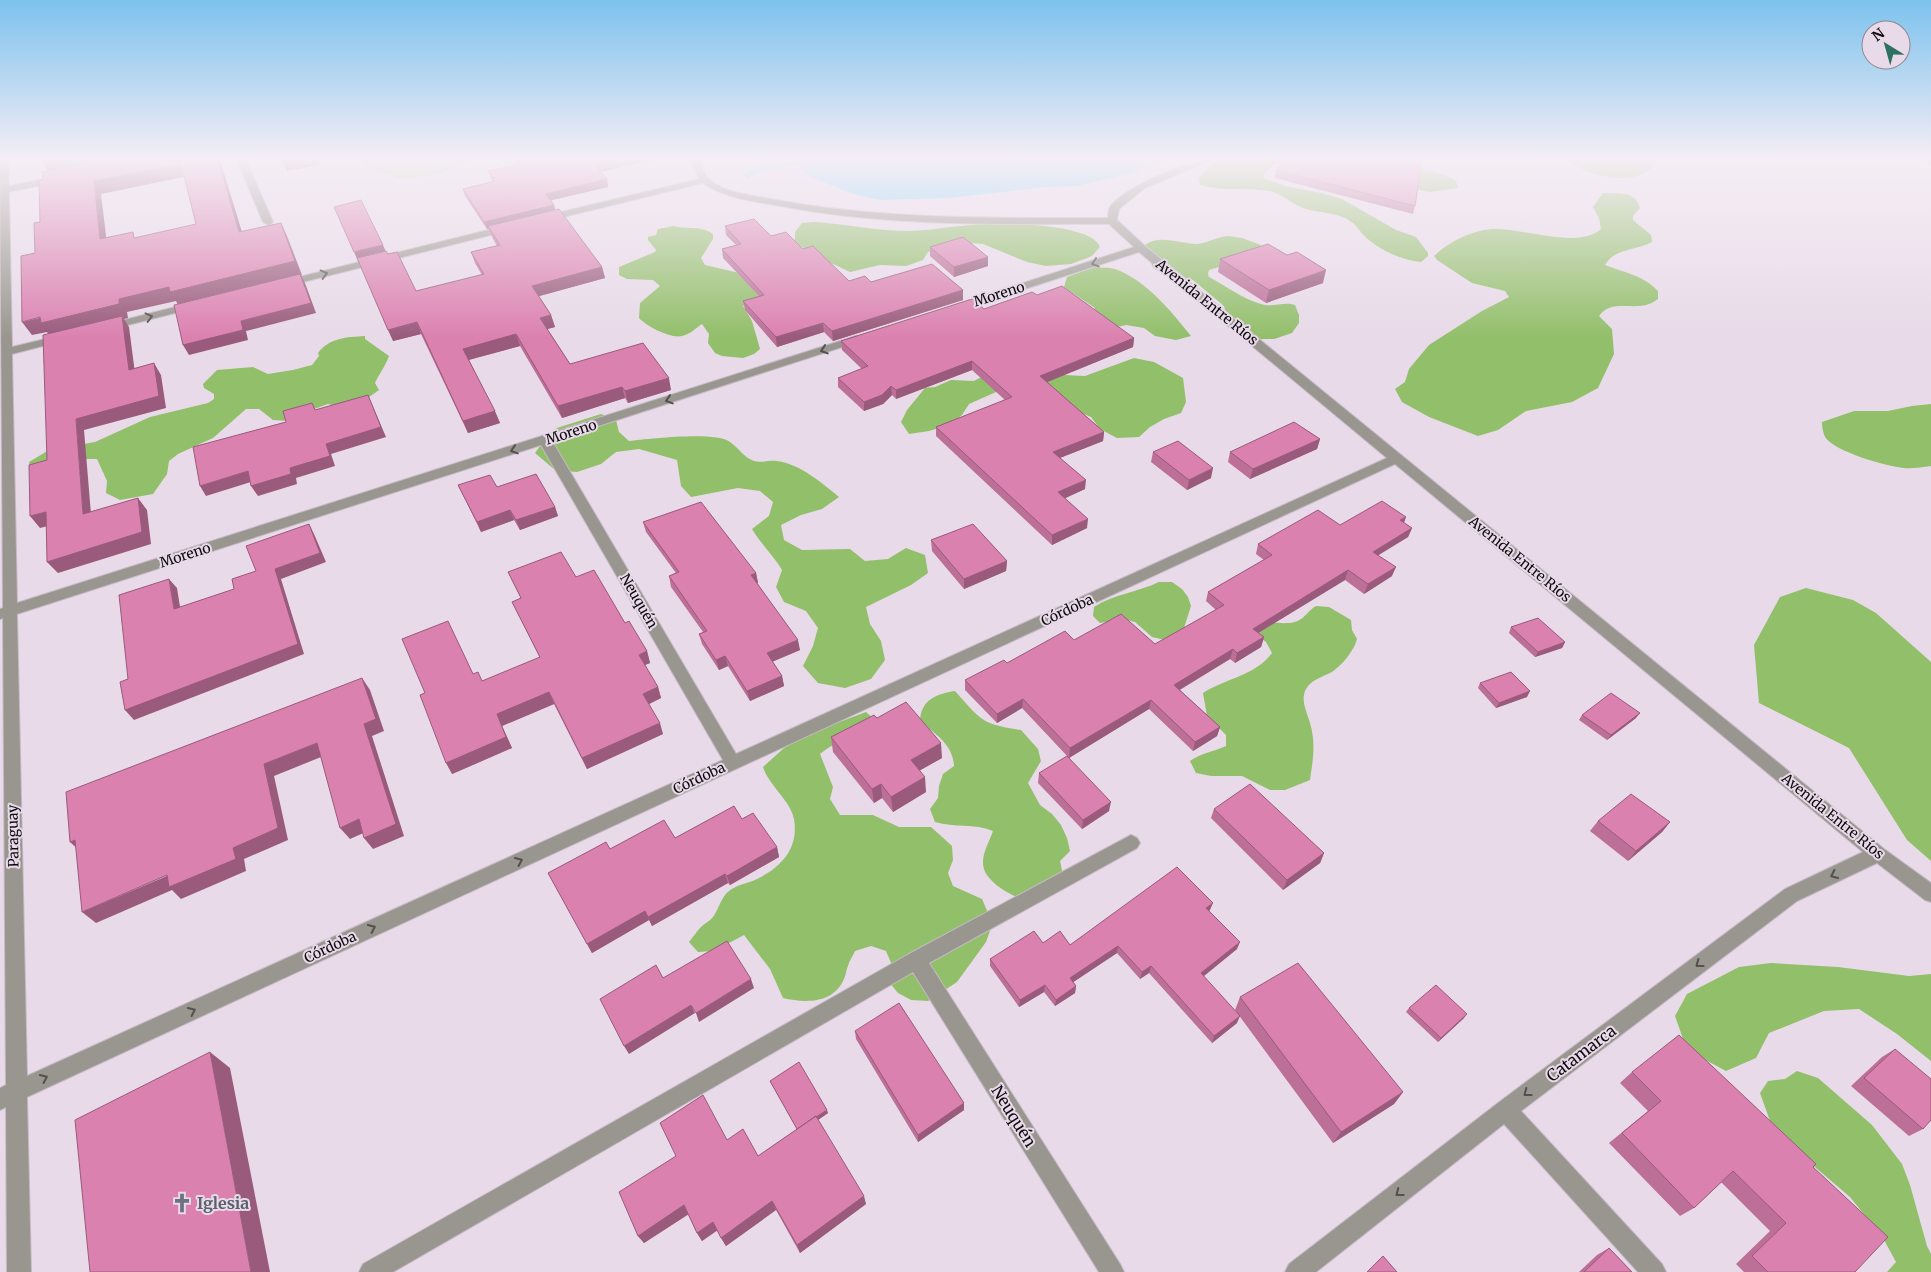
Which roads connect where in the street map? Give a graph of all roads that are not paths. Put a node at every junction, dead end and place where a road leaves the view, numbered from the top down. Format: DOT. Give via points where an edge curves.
graph roads {
  1 [pos="2,219"];
  2 [pos="544,219"];
  3 [pos="952,219"];
  4 [pos="1112,220"];
  5 [pos="1141,248"];
  6 [pos="268,287"];
  7 [pos="210,302"];
  8 [pos="942,312"];
  9 [pos="94,330"];
  10 [pos="876,333"];
  11 [pos="75,335"];
  12 [pos="4,353"];
  13 [pos="545,440"];
  14 [pos="1397,458"];
  15 [pos="5,612"];
  16 [pos="732,763"];
  17 [pos="1131,843"];
  18 [pos="1878,854"];
  19 [pos="1931,894"];
  20 [pos="916,960"];
  21 [pos="16,1091"];
  22 [pos="0,1098"];
  23 [pos="1505,1110"];
  24 [pos="19,1272"];
  25 [pos="371,1272"];
  26 [pos="1112,1272"];
  27 [pos="1297,1272"];
  28 [pos="1654,1272"];
  1 -- 12 [label="street, Paraguay"];
  6 -- 2 [label="street, one-way"];
  3 -- 4 [label="street"];
  4 -- 5 [label="street, Avenida Entre Ríos"];
  5 -- 8 [label="street, Moreno, one-way"];
  5 -- 14 [label="street, Avenida Entre Ríos"];
  9 -- 7 [label="street, one-way"];
  10 -- 13 [label="street, Moreno, one-way"];
  11 -- 12 [label="street"];
  12 -- 15 [label="street, Paraguay"];
  13 -- 15 [label="street, Moreno, one-way"];
  13 -- 16 [label="street, Neuquén"];
  14 -- 16 [label="street, Córdoba"];
  14 -- 18 [label="street, Avenida Entre Ríos"];
  15 -- 21 [label="street, Paraguay"];
  21 -- 16 [label="street, Córdoba, one-way"];
  17 -- 20 [label="street"];
  18 -- 19 [label="street, Avenida Entre Ríos"];
  18 -- 23 [label="street, Catamarca, one-way" via="1791,895"];
  20 -- 25 [label="street"];
  20 -- 26 [label="street, Neuquén"];
  21 -- 22 [label="street, Córdoba"];
  21 -- 24 [label="street, Paraguay"];
  23 -- 27 [label="street, Catamarca, one-way"];
  23 -- 28 [label="street"];
}
